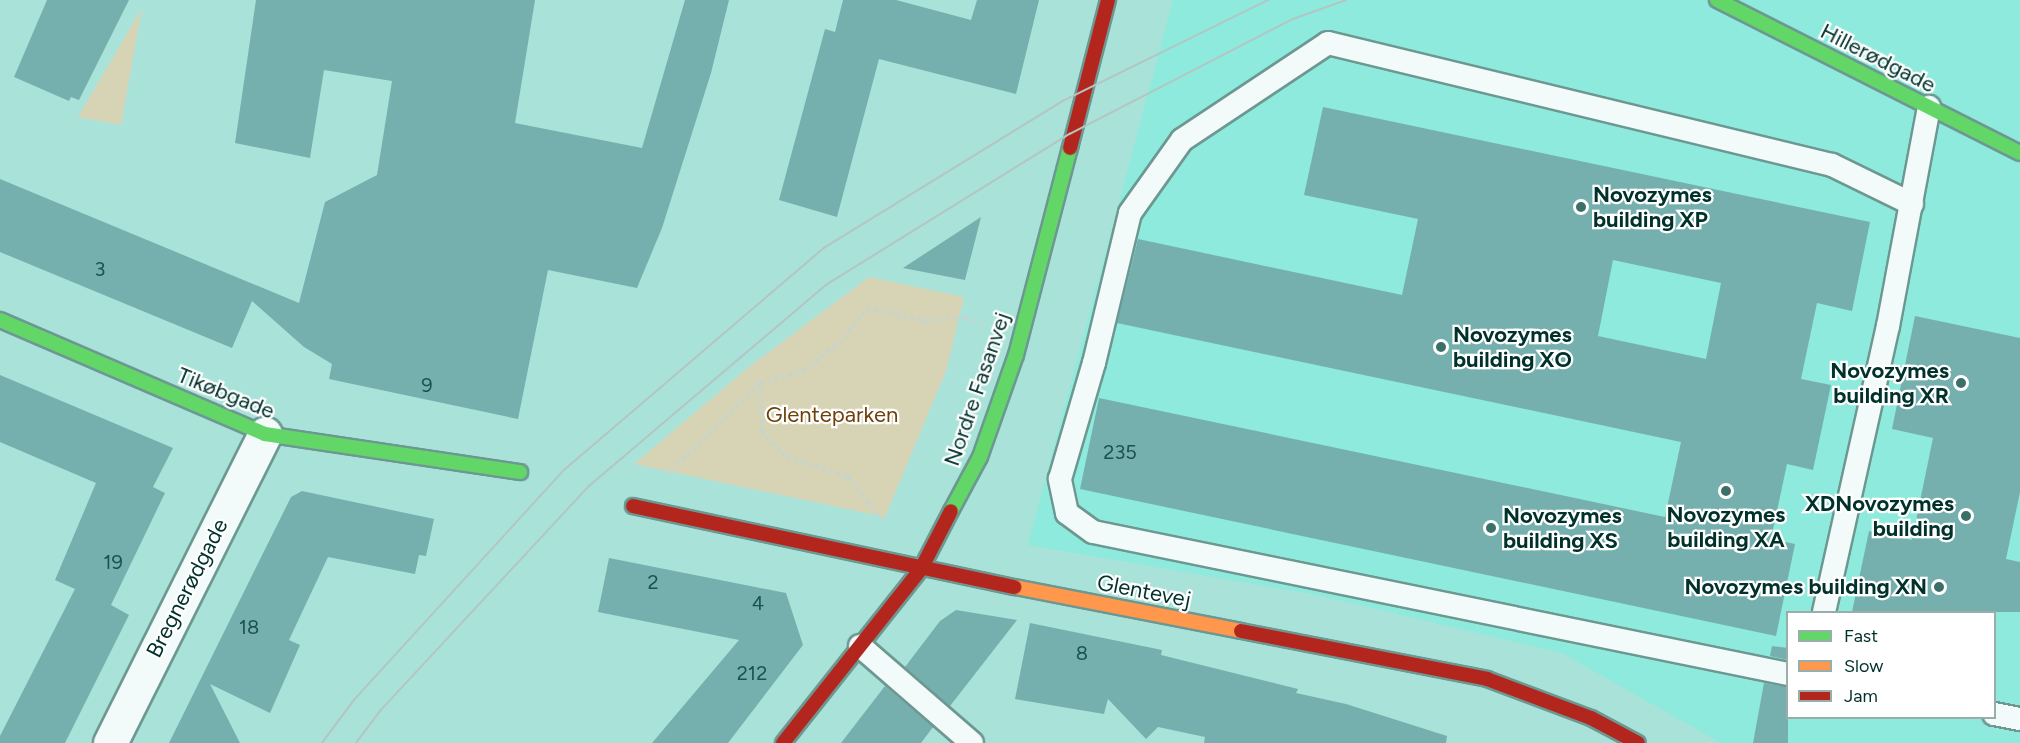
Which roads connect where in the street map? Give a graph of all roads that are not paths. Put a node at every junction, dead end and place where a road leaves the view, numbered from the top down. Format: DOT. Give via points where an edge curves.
graph roads {
  1 [pos="1108,0"];
  2 [pos="1718,0"];
  3 [pos="1929,107"];
  4 [pos="2020,153"];
  5 [pos="1912,204"];
  6 [pos="0,320"];
  7 [pos="265,434"];
  8 [pos="520,472"];
  9 [pos="633,506"];
  10 [pos="921,569"];
  11 [pos="1824,611"];
  12 [pos="860,646"];
  13 [pos="1786,674"];
  14 [pos="1996,714"];
  15 [pos="2020,719"];
  16 [pos="110,743"];
  17 [pos="783,743"];
  18 [pos="972,743"];
  19 [pos="1638,743"];
  1 -- 10 [label="street, Nordre Fasanvej" via="1022,334 980,457"];
  2 -- 3 [label="street, Hillerødgade"];
  3 -- 4 [label="street, Hillerødgade"];
  3 -- 5 [label="lane"];
  5 -- 11 [label="lane"];
  5 -- 13 [label="lane" via="1832,165 1328,43 1182,140 1130,213 1094,363 1060,479 1066,513 1093,532"];
  6 -- 7 [label="street, Tikøbgade"];
  7 -- 8 [label="street, Tikøbgade"];
  7 -- 16 [label="street, Bregnerødgade"];
  9 -- 10 [label="street, Glentevej"];
  10 -- 12 [label="street, Nordre Fasanvej"];
  10 -- 19 [label="street, Glentevej" via="1487,679 1591,718"];
  12 -- 17 [label="street, Nordre Fasanvej"];
  12 -- 18 [label="lane"];
  14 -- 15 [label="lane"];
}
